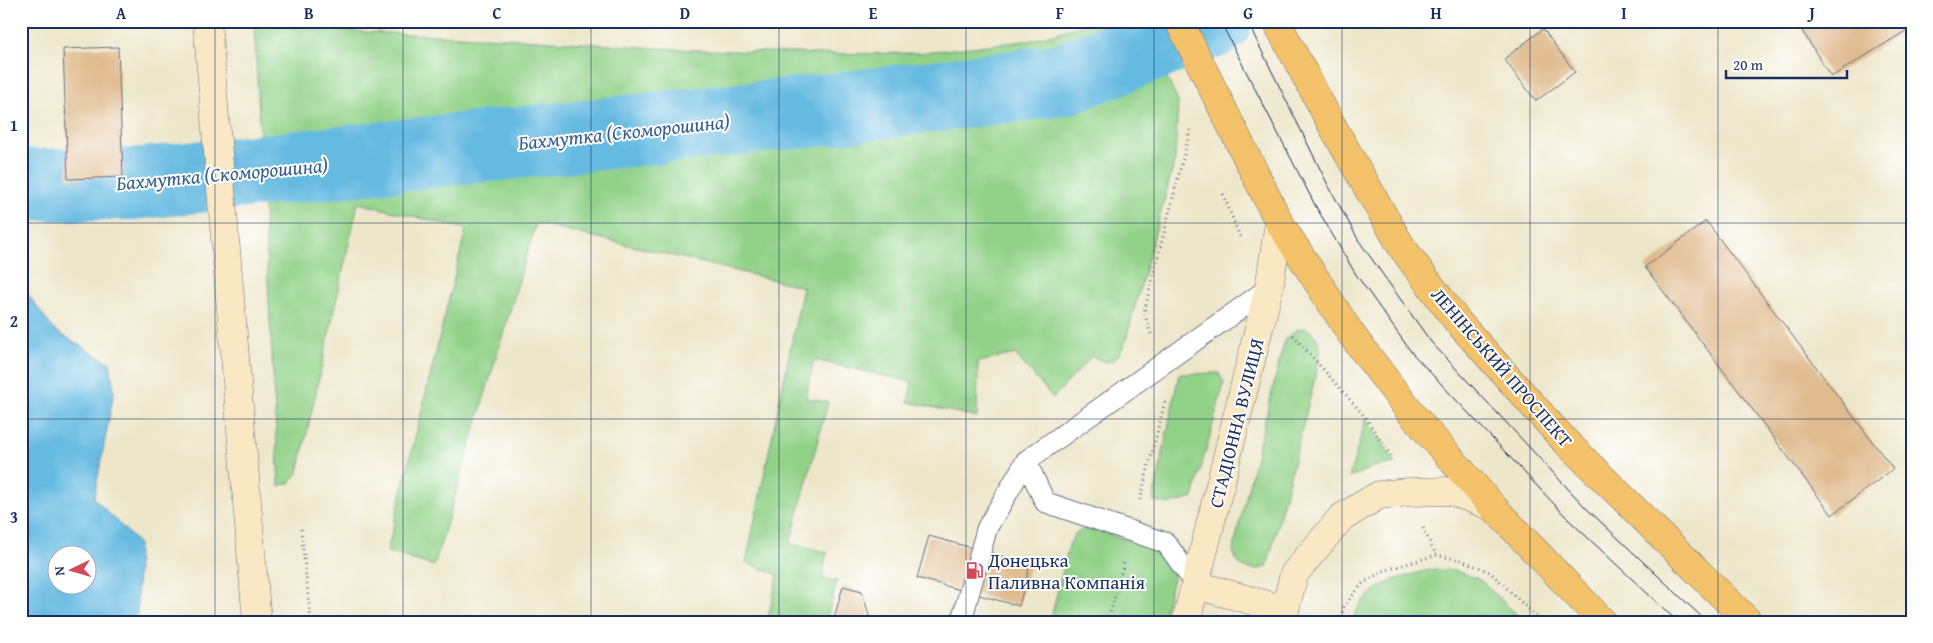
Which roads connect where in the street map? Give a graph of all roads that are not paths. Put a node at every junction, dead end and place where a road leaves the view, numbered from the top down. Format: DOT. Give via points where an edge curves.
graph roads {
  1 [pos="207,21"];
  2 [pos="1178,21"];
  3 [pos="1278,25"];
  4 [pos="1279,222"];
  5 [pos="1270,288"];
  6 [pos="1026,461"];
  7 [pos="1493,507"];
  8 [pos="1196,585"];
  9 [pos="1283,616"];
  10 [pos="258,622"];
  11 [pos="961,622"];
  12 [pos="1186,622"];
  13 [pos="1603,622"];
  14 [pos="1749,622"];
  1 -- 10 [label="street"];
  2 -- 4 [label="main road"];
  3 -- 14 [label="main road, ЛЕНІНСЬКИЙ ПРОСПЕКТ" via="1401,246 1457,322 1564,440"];
  4 -- 5 [label="street, СТАДІОННА ВУЛИЦЯ"];
  4 -- 7 [label="main road" via="1363,350 1411,413"];
  5 -- 6 [label="lane"];
  5 -- 8 [label="street, СТАДІОННА ВУЛИЦЯ"];
  6 -- 8 [label="lane" via="1046,502 1166,543"];
  6 -- 11 [label="lane" via="987,528"];
  7 -- 9 [label="street" via="1450,491 1379,495 1341,518 1294,574"];
  7 -- 13 [label="main road"];
  8 -- 9 [label="street"];
  8 -- 12 [label="street, СТАДІОННА ВУЛИЦЯ"];
}
